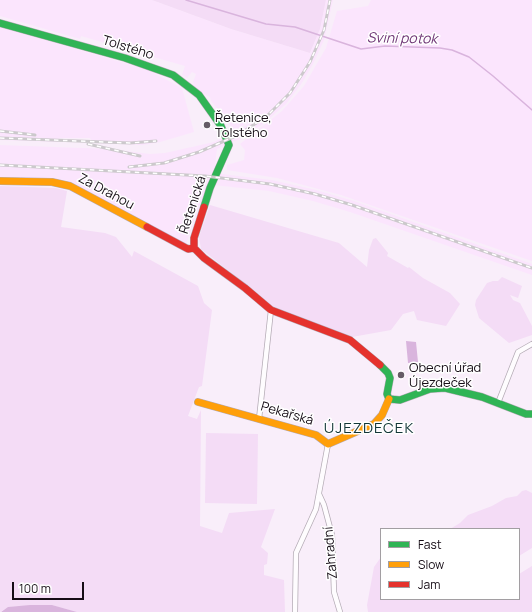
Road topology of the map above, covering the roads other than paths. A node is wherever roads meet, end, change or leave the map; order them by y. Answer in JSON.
{"nodes":[{"id":1,"x":0,"y":23,"type":"edge"},
{"id":2,"x":229,"y":145,"type":"joint"},
{"id":3,"x":0,"y":180,"type":"edge"},
{"id":4,"x":194,"y":248,"type":"junction"},
{"id":5,"x":271,"y":310,"type":"junction"},
{"id":6,"x":532,"y":344,"type":"edge"},
{"id":7,"x":390,"y":399,"type":"junction"},
{"id":8,"x":198,"y":402,"type":"dead end"},
{"id":9,"x":498,"y":403,"type":"junction"},
{"id":10,"x":532,"y":414,"type":"edge"},
{"id":11,"x":259,"y":419,"type":"junction"},
{"id":12,"x":328,"y":444,"type":"junction"},
{"id":13,"x":319,"y":494,"type":"junction"},
{"id":14,"x":295,"y":612,"type":"edge"},
{"id":15,"x":340,"y":612,"type":"edge"}],
"edges":[{"from":1,"to":2,"type":"street","name":"Tolstého"},
{"from":2,"to":4,"type":"street","name":"Řetenická"},
{"from":3,"to":4,"type":"street","name":"Za Drahou"},
{"from":4,"to":5,"type":"street","name":"Řetenická"},
{"from":5,"to":7,"type":"street","name":"Řetenická"},
{"from":5,"to":11,"type":"street"},
{"from":6,"to":9,"type":"street"},
{"from":7,"to":9,"type":"street"},
{"from":7,"to":12,"type":"street"},
{"from":8,"to":11,"type":"street","name":"Pekařská"},
{"from":9,"to":10,"type":"street"},
{"from":11,"to":12,"type":"street","name":"Pekařská"},
{"from":12,"to":13,"type":"street"},
{"from":13,"to":14,"type":"street"},
{"from":13,"to":15,"type":"street","name":"Zahradní"}]}
